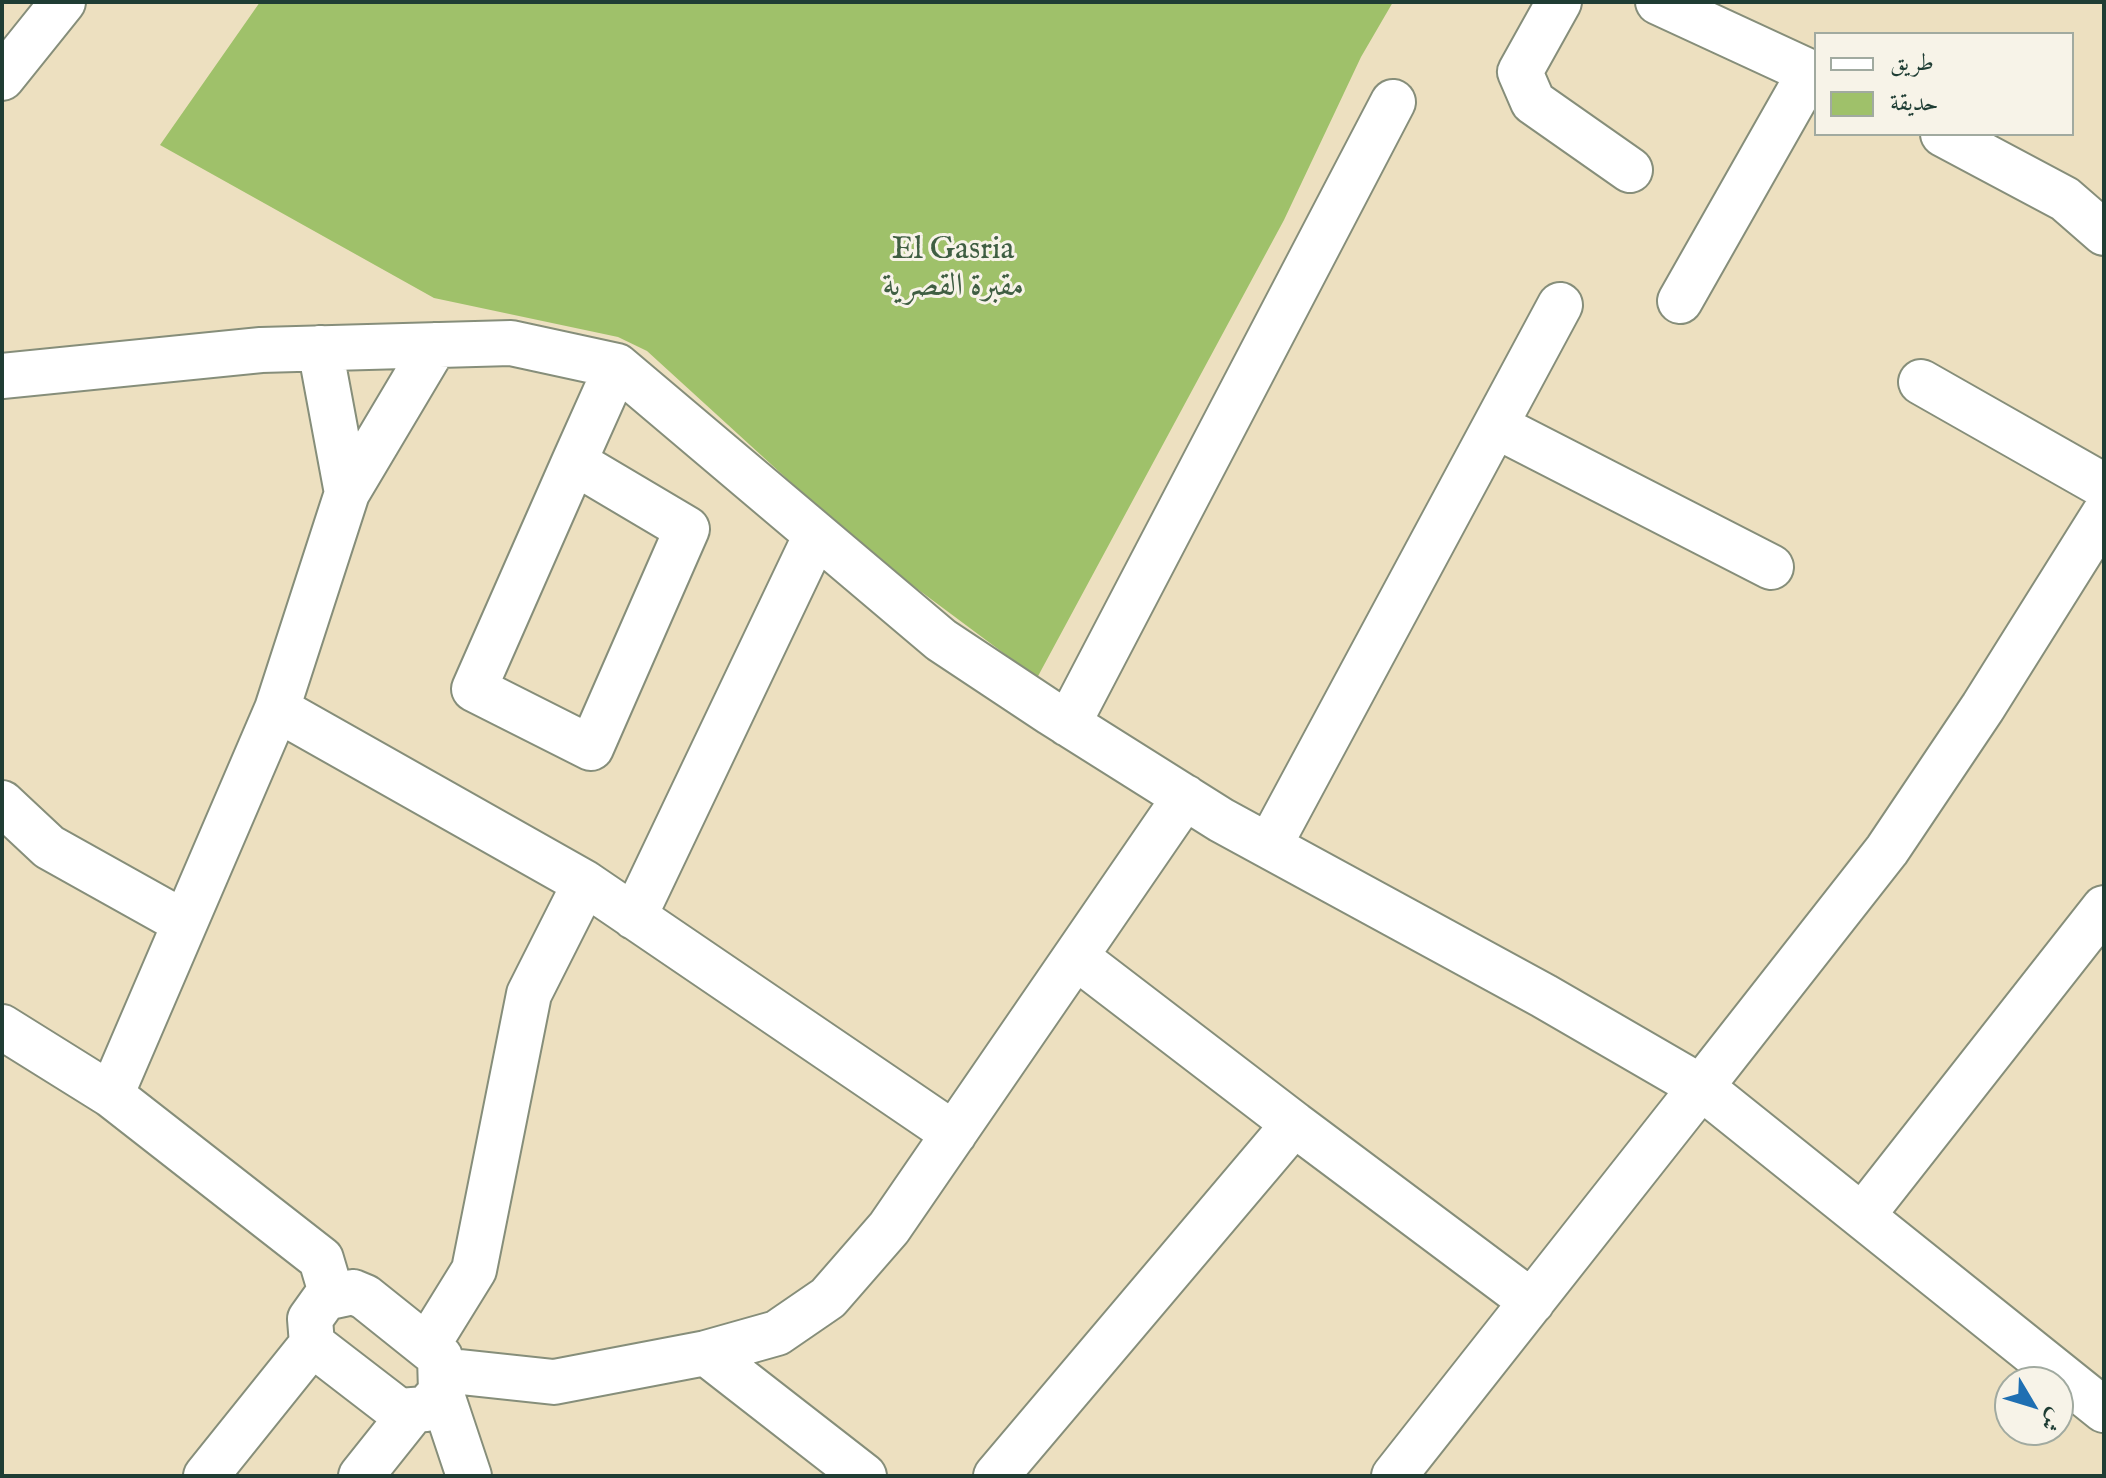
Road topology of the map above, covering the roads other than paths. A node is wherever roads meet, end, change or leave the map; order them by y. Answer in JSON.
{"nodes":[{"id":1,"x":63,"y":2,"type":"edge"},
{"id":2,"x":1559,"y":2,"type":"edge"},
{"id":3,"x":1658,"y":2,"type":"edge"},
{"id":4,"x":1813,"y":74,"type":"edge"},
{"id":5,"x":2,"y":78,"type":"edge"},
{"id":6,"x":1393,"y":102,"type":"dead end"},
{"id":7,"x":1947,"y":136,"type":"edge"},
{"id":8,"x":1630,"y":170,"type":"dead end"},
{"id":9,"x":2104,"y":233,"type":"edge"},
{"id":10,"x":1680,"y":301,"type":"dead end"},
{"id":11,"x":1560,"y":305,"type":"dead end"},
{"id":12,"x":435,"y":345,"type":"junction"},
{"id":13,"x":320,"y":348,"type":"junction"},
{"id":14,"x":617,"y":366,"type":"junction"},
{"id":15,"x":2,"y":376,"type":"edge"},
{"id":16,"x":1921,"y":382,"type":"dead end"},
{"id":17,"x":1496,"y":426,"type":"junction"},
{"id":18,"x":574,"y":462,"type":"junction"},
{"id":19,"x":2104,"y":486,"type":"edge"},
{"id":20,"x":347,"y":493,"type":"junction"},
{"id":21,"x":2104,"y":514,"type":"edge"},
{"id":22,"x":816,"y":535,"type":"junction"},
{"id":23,"x":1771,"y":567,"type":"dead end"},
{"id":24,"x":277,"y":709,"type":"junction"},
{"id":25,"x":1068,"y":724,"type":"junction"},
{"id":26,"x":1185,"y":797,"type":"junction"},
{"id":27,"x":2,"y":803,"type":"edge"},
{"id":28,"x":1269,"y":846,"type":"junction"},
{"id":29,"x":585,"y":883,"type":"junction"},
{"id":30,"x":2104,"y":908,"type":"edge"},
{"id":31,"x":634,"y":917,"type":"junction"},
{"id":32,"x":185,"y":923,"type":"junction"},
{"id":33,"x":1076,"y":957,"type":"junction"},
{"id":34,"x":2,"y":1027,"type":"edge"},
{"id":35,"x":1701,"y":1087,"type":"junction"},
{"id":36,"x":111,"y":1095,"type":"junction"},
{"id":37,"x":1294,"y":1124,"type":"junction"},
{"id":38,"x":954,"y":1134,"type":"junction"},
{"id":39,"x":1862,"y":1216,"type":"junction"},
{"id":40,"x":332,"y":1296,"type":"junction"},
{"id":41,"x":1532,"y":1302,"type":"junction"},
{"id":42,"x":312,"y":1344,"type":"junction"},
{"id":43,"x":706,"y":1353,"type":"junction"},
{"id":44,"x":430,"y":1380,"type":"junction"},
{"id":45,"x":2104,"y":1410,"type":"edge"},
{"id":46,"x":206,"y":1476,"type":"edge"},
{"id":47,"x":361,"y":1476,"type":"edge"},
{"id":48,"x":469,"y":1476,"type":"edge"},
{"id":49,"x":864,"y":1476,"type":"edge"},
{"id":50,"x":996,"y":1476,"type":"edge"},
{"id":51,"x":1394,"y":1476,"type":"edge"}],
"edges":[{"from":1,"to":5,"type":"street"},
{"from":2,"to":8,"type":"street"},
{"from":3,"to":4,"type":"street"},
{"from":4,"to":10,"type":"street"},
{"from":6,"to":25,"type":"street"},
{"from":7,"to":9,"type":"street"},
{"from":11,"to":17,"type":"street"},
{"from":12,"to":13,"type":"street"},
{"from":12,"to":14,"type":"street"},
{"from":12,"to":20,"type":"street"},
{"from":13,"to":15,"type":"street"},
{"from":13,"to":20,"type":"street"},
{"from":14,"to":18,"type":"street"},
{"from":14,"to":22,"type":"street"},
{"from":16,"to":19,"type":"street"},
{"from":17,"to":23,"type":"street"},
{"from":17,"to":28,"type":"street"},
{"from":18,"to":18,"type":"street"},
{"from":20,"to":24,"type":"street"},
{"from":21,"to":35,"type":"street"},
{"from":22,"to":25,"type":"street"},
{"from":22,"to":31,"type":"street"},
{"from":24,"to":29,"type":"street"},
{"from":24,"to":32,"type":"street"},
{"from":25,"to":26,"type":"street"},
{"from":26,"to":28,"type":"street"},
{"from":26,"to":33,"type":"street"},
{"from":27,"to":32,"type":"street"},
{"from":28,"to":35,"type":"street"},
{"from":29,"to":31,"type":"street"},
{"from":29,"to":44,"type":"street"},
{"from":30,"to":39,"type":"street"},
{"from":31,"to":38,"type":"street"},
{"from":32,"to":36,"type":"street"},
{"from":33,"to":37,"type":"street"},
{"from":33,"to":38,"type":"street"},
{"from":34,"to":36,"type":"street"},
{"from":35,"to":39,"type":"street"},
{"from":35,"to":41,"type":"street"},
{"from":36,"to":40,"type":"street"},
{"from":37,"to":41,"type":"street"},
{"from":37,"to":50,"type":"street"},
{"from":38,"to":43,"type":"street"},
{"from":39,"to":45,"type":"street"},
{"from":40,"to":42,"type":"street"},
{"from":40,"to":44,"type":"street"},
{"from":41,"to":51,"type":"street"},
{"from":42,"to":44,"type":"street"},
{"from":42,"to":46,"type":"street"},
{"from":43,"to":44,"type":"street"},
{"from":43,"to":49,"type":"street"},
{"from":44,"to":47,"type":"street"},
{"from":44,"to":48,"type":"street"}]}
